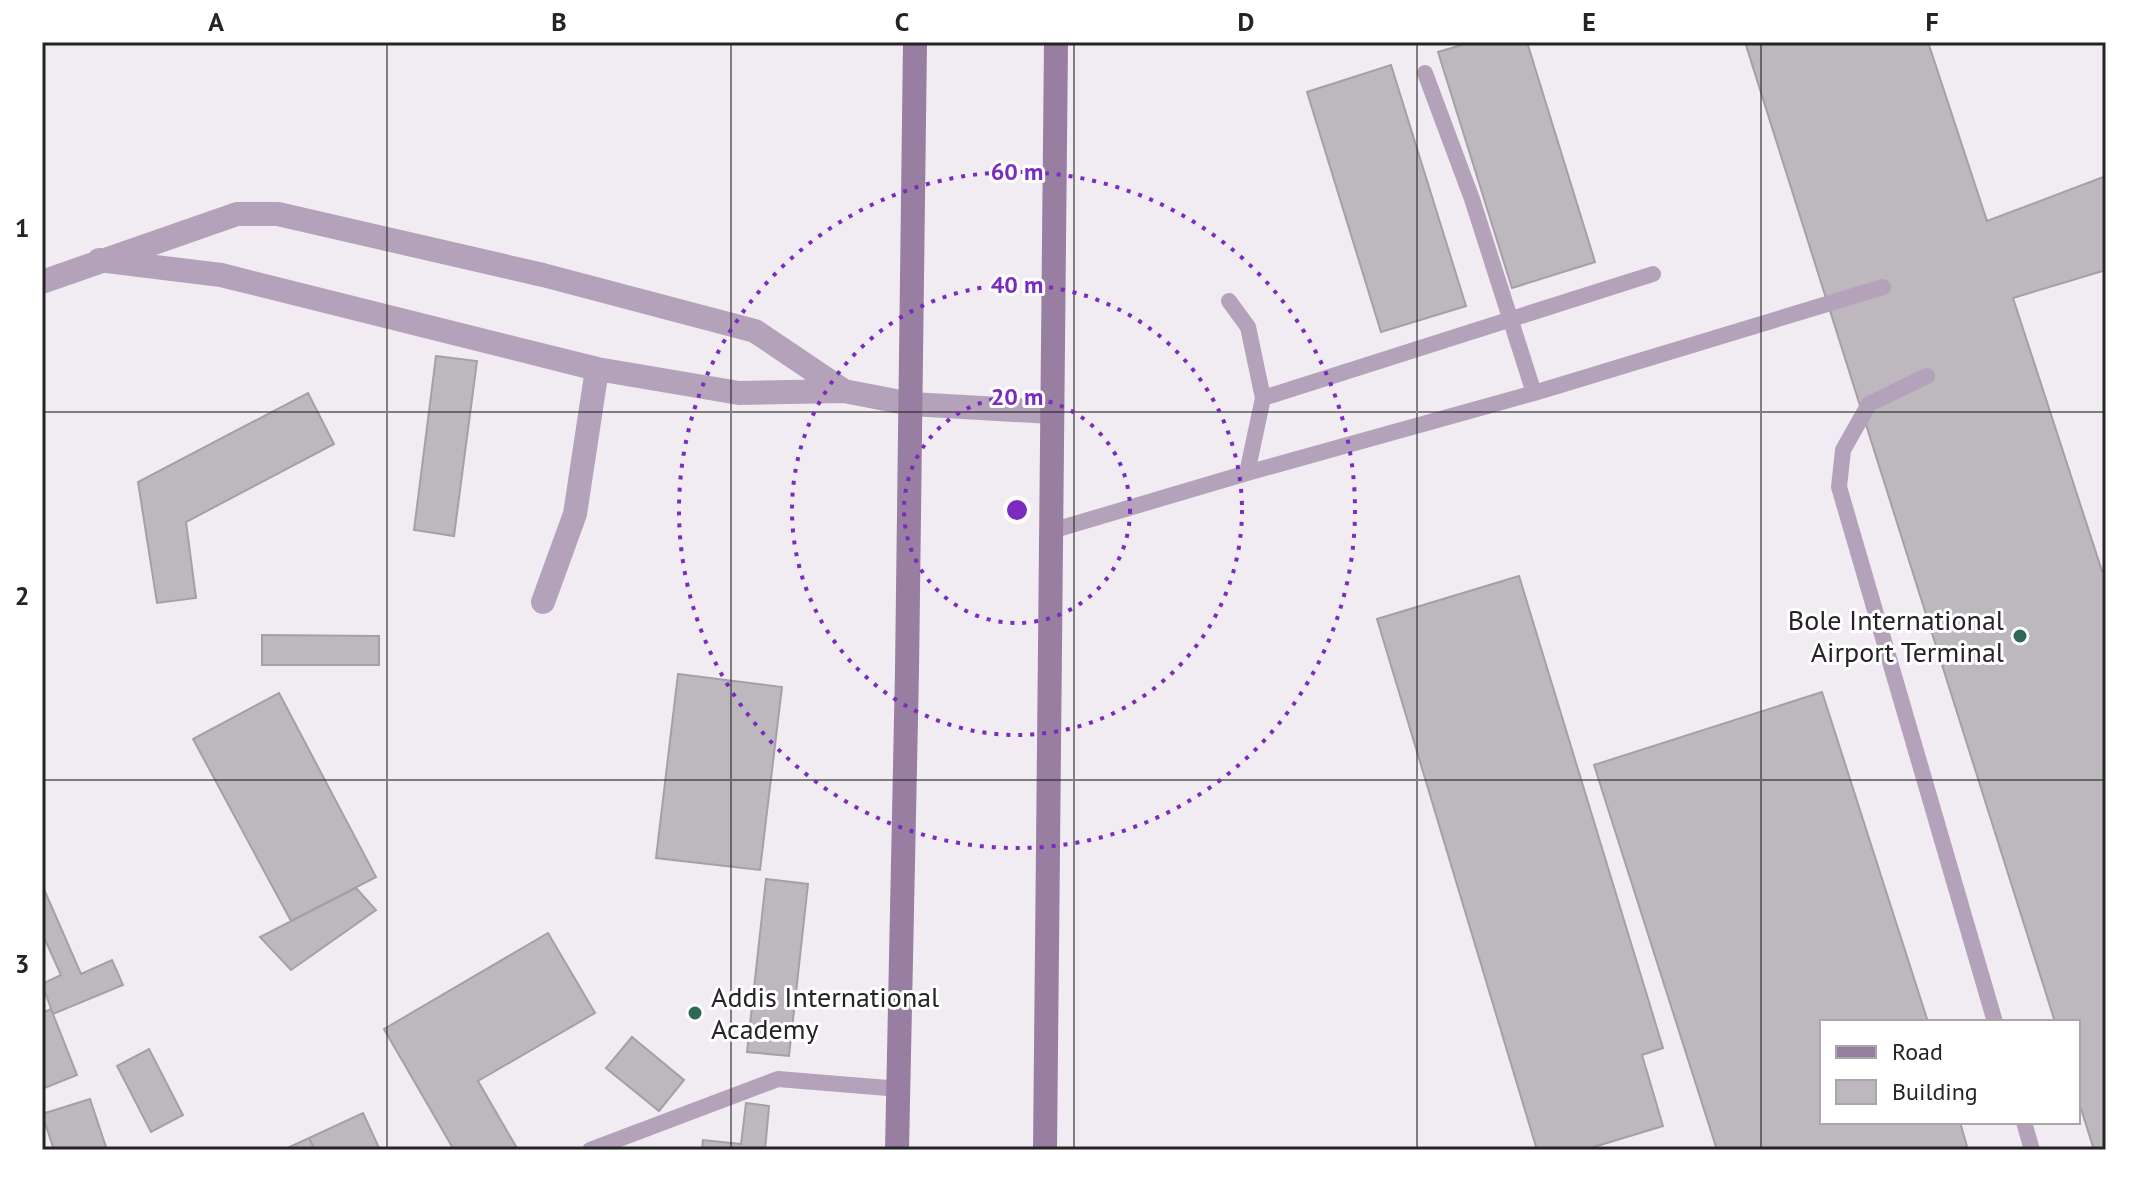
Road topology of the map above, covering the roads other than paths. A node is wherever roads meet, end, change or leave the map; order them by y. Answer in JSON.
{"nodes":[{"id":1,"x":915,"y":42,"type":"edge"},
{"id":2,"x":1056,"y":42,"type":"edge"},
{"id":3,"x":1425,"y":73,"type":"dead end"},
{"id":4,"x":99,"y":260,"type":"junction"},
{"id":5,"x":1653,"y":274,"type":"dead end"},
{"id":6,"x":42,"y":282,"type":"edge"},
{"id":7,"x":1883,"y":287,"type":"dead end"},
{"id":8,"x":1229,"y":301,"type":"dead end"},
{"id":9,"x":1511,"y":320,"type":"junction"},
{"id":10,"x":597,"y":369,"type":"junction"},
{"id":11,"x":1927,"y":376,"type":"dead end"},
{"id":12,"x":844,"y":391,"type":"junction"},
{"id":13,"x":1534,"y":393,"type":"junction"},
{"id":14,"x":1263,"y":398,"type":"junction"},
{"id":15,"x":911,"y":404,"type":"junction"},
{"id":16,"x":1051,"y":412,"type":"junction"},
{"id":17,"x":1247,"y":473,"type":"junction"},
{"id":18,"x":1051,"y":531,"type":"junction"},
{"id":19,"x":543,"y":602,"type":"dead end"},
{"id":20,"x":1994,"y":1020,"type":"edge"},
{"id":21,"x":900,"y":1089,"type":"junction"},
{"id":22,"x":2025,"y":1124,"type":"edge"},
{"id":23,"x":590,"y":1150,"type":"edge"},
{"id":24,"x":897,"y":1150,"type":"edge"},
{"id":25,"x":1045,"y":1150,"type":"edge"},
{"id":26,"x":2032,"y":1150,"type":"edge"}],
"edges":[{"from":1,"to":15,"type":"main road"},
{"from":2,"to":16,"type":"main road"},
{"from":3,"to":9,"type":"lane"},
{"from":4,"to":6,"type":"street"},
{"from":4,"to":10,"type":"street"},
{"from":4,"to":12,"type":"street"},
{"from":5,"to":9,"type":"lane"},
{"from":7,"to":13,"type":"lane"},
{"from":8,"to":14,"type":"lane"},
{"from":9,"to":13,"type":"lane"},
{"from":9,"to":14,"type":"lane"},
{"from":10,"to":12,"type":"street"},
{"from":10,"to":19,"type":"street"},
{"from":11,"to":20,"type":"lane"},
{"from":12,"to":15,"type":"street"},
{"from":13,"to":17,"type":"lane"},
{"from":14,"to":17,"type":"lane"},
{"from":15,"to":16,"type":"street"},
{"from":15,"to":21,"type":"main road"},
{"from":16,"to":18,"type":"main road"},
{"from":17,"to":18,"type":"lane"},
{"from":18,"to":25,"type":"main road"},
{"from":21,"to":23,"type":"lane"},
{"from":21,"to":24,"type":"main road"},
{"from":22,"to":26,"type":"lane"}]}
